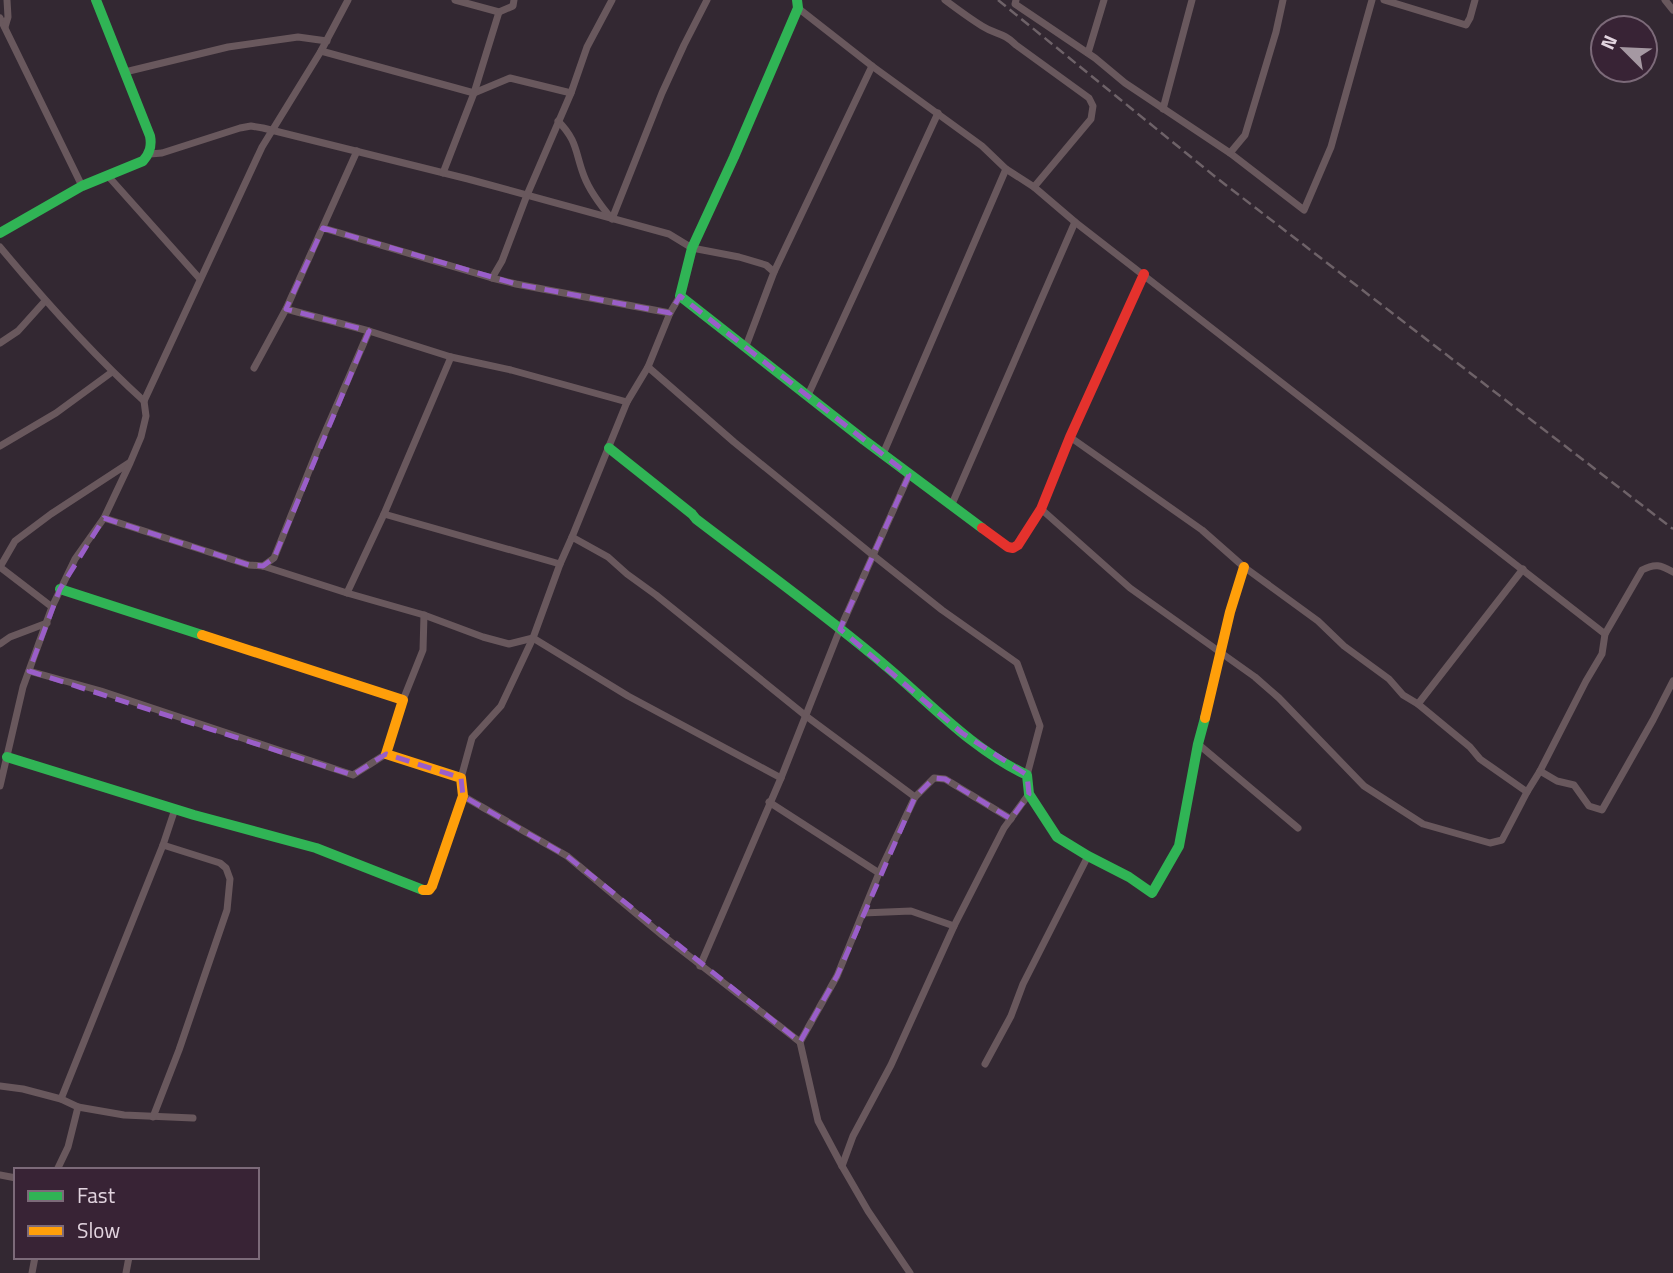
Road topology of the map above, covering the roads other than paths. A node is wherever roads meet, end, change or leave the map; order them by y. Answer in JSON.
{"nodes":[{"id":1,"x":7,"y":0,"type":"edge"},
{"id":2,"x":96,"y":0,"type":"edge"},
{"id":3,"x":348,"y":0,"type":"edge"},
{"id":4,"x":456,"y":0,"type":"edge"},
{"id":5,"x":514,"y":0,"type":"edge"},
{"id":6,"x":612,"y":0,"type":"edge"},
{"id":7,"x":707,"y":0,"type":"edge"},
{"id":8,"x":944,"y":0,"type":"edge"},
{"id":9,"x":1016,"y":0,"type":"edge"},
{"id":10,"x":1104,"y":0,"type":"edge"},
{"id":11,"x":1192,"y":0,"type":"edge"},
{"id":12,"x":1283,"y":0,"type":"edge"},
{"id":13,"x":1372,"y":0,"type":"edge"},
{"id":14,"x":1384,"y":0,"type":"edge"},
{"id":15,"x":1475,"y":0,"type":"edge"},
{"id":16,"x":1665,"y":0,"type":"edge"},
{"id":17,"x":798,"y":4,"type":"edge"},
{"id":18,"x":1673,"y":10,"type":"edge"},
{"id":19,"x":499,"y":12,"type":"junction"},
{"id":20,"x":0,"y":18,"type":"edge"},
{"id":21,"x":5,"y":27,"type":"junction"},
{"id":22,"x":327,"y":41,"type":"junction"},
{"id":23,"x":321,"y":51,"type":"junction"},
{"id":24,"x":1088,"y":53,"type":"junction"},
{"id":25,"x":872,"y":66,"type":"junction"},
{"id":26,"x":125,"y":72,"type":"junction"},
{"id":27,"x":474,"y":93,"type":"junction"},
{"id":28,"x":571,"y":93,"type":"junction"},
{"id":29,"x":1163,"y":109,"type":"junction"},
{"id":30,"x":938,"y":113,"type":"junction"},
{"id":31,"x":558,"y":121,"type":"junction"},
{"id":32,"x":273,"y":130,"type":"junction"},
{"id":33,"x":357,"y":151,"type":"junction"},
{"id":34,"x":1230,"y":153,"type":"junction"},
{"id":35,"x":150,"y":154,"type":"junction"},
{"id":36,"x":1006,"y":169,"type":"junction"},
{"id":37,"x":443,"y":173,"type":"junction"},
{"id":38,"x":108,"y":176,"type":"junction"},
{"id":39,"x":82,"y":186,"type":"junction"},
{"id":40,"x":1034,"y":187,"type":"junction"},
{"id":41,"x":527,"y":195,"type":"junction"},
{"id":42,"x":612,"y":219,"type":"junction"},
{"id":43,"x":1075,"y":222,"type":"junction"},
{"id":44,"x":323,"y":228,"type":"junction"},
{"id":45,"x":0,"y":233,"type":"edge"},
{"id":46,"x":0,"y":247,"type":"edge"},
{"id":47,"x":692,"y":248,"type":"junction"},
{"id":48,"x":774,"y":272,"type":"junction"},
{"id":49,"x":1144,"y":274,"type":"junction"},
{"id":50,"x":492,"y":278,"type":"junction"},
{"id":51,"x":200,"y":279,"type":"junction"},
{"id":52,"x":680,"y":296,"type":"junction"},
{"id":53,"x":45,"y":301,"type":"junction"},
{"id":54,"x":286,"y":309,"type":"junction"},
{"id":55,"x":670,"y":313,"type":"junction"},
{"id":56,"x":369,"y":331,"type":"junction"},
{"id":57,"x":0,"y":343,"type":"edge"},
{"id":58,"x":746,"y":346,"type":"junction"},
{"id":59,"x":451,"y":357,"type":"junction"},
{"id":60,"x":648,"y":367,"type":"junction"},
{"id":61,"x":254,"y":369,"type":"dead end"},
{"id":62,"x":112,"y":372,"type":"junction"},
{"id":63,"x":808,"y":395,"type":"junction"},
{"id":64,"x":144,"y":401,"type":"junction"},
{"id":65,"x":627,"y":402,"type":"junction"},
{"id":66,"x":1070,"y":437,"type":"junction"},
{"id":67,"x":0,"y":446,"type":"edge"},
{"id":68,"x":609,"y":448,"type":"junction"},
{"id":69,"x":883,"y":454,"type":"junction"},
{"id":70,"x":130,"y":463,"type":"junction"},
{"id":71,"x":909,"y":475,"type":"junction"},
{"id":72,"x":951,"y":504,"type":"junction"},
{"id":73,"x":1041,"y":509,"type":"junction"},
{"id":74,"x":384,"y":514,"type":"junction"},
{"id":75,"x":104,"y":518,"type":"junction"},
{"id":76,"x":572,"y":537,"type":"junction"},
{"id":77,"x":874,"y":556,"type":"junction"},
{"id":78,"x":560,"y":564,"type":"junction"},
{"id":79,"x":263,"y":566,"type":"junction"},
{"id":80,"x":1244,"y":567,"type":"junction"},
{"id":81,"x":1523,"y":569,"type":"junction"},
{"id":82,"x":1673,"y":572,"type":"edge"},
{"id":83,"x":60,"y":589,"type":"junction"},
{"id":84,"x":347,"y":593,"type":"junction"},
{"id":85,"x":51,"y":607,"type":"junction"},
{"id":86,"x":424,"y":615,"type":"junction"},
{"id":87,"x":47,"y":623,"type":"junction"},
{"id":88,"x":840,"y":629,"type":"junction"},
{"id":89,"x":1605,"y":634,"type":"junction"},
{"id":90,"x":533,"y":638,"type":"junction"},
{"id":91,"x":0,"y":644,"type":"edge"},
{"id":92,"x":1221,"y":654,"type":"junction"},
{"id":93,"x":29,"y":671,"type":"junction"},
{"id":94,"x":1673,"y":681,"type":"edge"},
{"id":95,"x":403,"y":700,"type":"junction"},
{"id":96,"x":1418,"y":704,"type":"junction"},
{"id":97,"x":806,"y":716,"type":"junction"},
{"id":98,"x":1198,"y":744,"type":"junction"},
{"id":99,"x":386,"y":754,"type":"junction"},
{"id":100,"x":7,"y":757,"type":"junction"},
{"id":101,"x":1540,"y":771,"type":"junction"},
{"id":102,"x":1027,"y":775,"type":"junction"},
{"id":103,"x":461,"y":778,"type":"junction"},
{"id":104,"x":781,"y":778,"type":"junction"},
{"id":105,"x":0,"y":786,"type":"edge"},
{"id":106,"x":1527,"y":792,"type":"junction"},
{"id":107,"x":1029,"y":793,"type":"junction"},
{"id":108,"x":463,"y":796,"type":"junction"},
{"id":109,"x":915,"y":797,"type":"junction"},
{"id":110,"x":769,"y":802,"type":"junction"},
{"id":111,"x":175,"y":809,"type":"junction"},
{"id":112,"x":1011,"y":819,"type":"junction"},
{"id":113,"x":1298,"y":828,"type":"dead end"},
{"id":114,"x":163,"y":845,"type":"junction"},
{"id":115,"x":1088,"y":856,"type":"junction"},
{"id":116,"x":879,"y":873,"type":"junction"},
{"id":117,"x":863,"y":913,"type":"junction"},
{"id":118,"x":954,"y":926,"type":"junction"},
{"id":119,"x":700,"y":966,"type":"junction"},
{"id":120,"x":800,"y":1042,"type":"junction"},
{"id":121,"x":985,"y":1064,"type":"dead end"},
{"id":122,"x":0,"y":1086,"type":"edge"},
{"id":123,"x":61,"y":1099,"type":"junction"},
{"id":124,"x":78,"y":1107,"type":"junction"},
{"id":125,"x":153,"y":1117,"type":"junction"},
{"id":126,"x":193,"y":1118,"type":"dead end"},
{"id":127,"x":842,"y":1166,"type":"junction"},
{"id":128,"x":58,"y":1168,"type":"edge"},
{"id":129,"x":910,"y":1273,"type":"edge"}],
"edges":[{"from":1,"to":21,"type":"street"},
{"from":2,"to":26,"type":"street"},
{"from":3,"to":22,"type":"street"},
{"from":4,"to":19,"type":"street"},
{"from":5,"to":19,"type":"street"},
{"from":6,"to":28,"type":"street"},
{"from":7,"to":42,"type":"street"},
{"from":8,"to":40,"type":"street"},
{"from":9,"to":24,"type":"street"},
{"from":10,"to":24,"type":"street"},
{"from":11,"to":29,"type":"street"},
{"from":12,"to":34,"type":"street"},
{"from":13,"to":34,"type":"street"},
{"from":14,"to":15,"type":"street"},
{"from":16,"to":18,"type":"street"},
{"from":17,"to":25,"type":"street"},
{"from":17,"to":47,"type":"street"},
{"from":19,"to":27,"type":"street"},
{"from":20,"to":21,"type":"street"},
{"from":21,"to":39,"type":"street"},
{"from":22,"to":23,"type":"street"},
{"from":22,"to":26,"type":"street"},
{"from":23,"to":27,"type":"street"},
{"from":23,"to":32,"type":"street"},
{"from":24,"to":29,"type":"street"},
{"from":25,"to":30,"type":"street"},
{"from":25,"to":48,"type":"street"},
{"from":26,"to":35,"type":"street"},
{"from":27,"to":28,"type":"street"},
{"from":27,"to":37,"type":"street"},
{"from":28,"to":31,"type":"street"},
{"from":29,"to":34,"type":"street"},
{"from":30,"to":36,"type":"street"},
{"from":30,"to":63,"type":"street"},
{"from":31,"to":41,"type":"street"},
{"from":31,"to":42,"type":"street"},
{"from":32,"to":33,"type":"street"},
{"from":32,"to":35,"type":"street"},
{"from":32,"to":51,"type":"street"},
{"from":33,"to":37,"type":"street"},
{"from":33,"to":44,"type":"street"},
{"from":35,"to":38,"type":"street"},
{"from":36,"to":40,"type":"street"},
{"from":36,"to":69,"type":"street"},
{"from":37,"to":41,"type":"street"},
{"from":38,"to":39,"type":"street"},
{"from":38,"to":51,"type":"street"},
{"from":39,"to":45,"type":"street"},
{"from":40,"to":43,"type":"street"},
{"from":41,"to":42,"type":"street"},
{"from":41,"to":50,"type":"street"},
{"from":42,"to":47,"type":"street"},
{"from":43,"to":49,"type":"street"},
{"from":43,"to":72,"type":"street"},
{"from":44,"to":50,"type":"street"},
{"from":44,"to":54,"type":"street"},
{"from":46,"to":53,"type":"street"},
{"from":47,"to":48,"type":"street"},
{"from":47,"to":52,"type":"street"},
{"from":48,"to":58,"type":"street"},
{"from":49,"to":66,"type":"street"},
{"from":49,"to":81,"type":"street"},
{"from":50,"to":55,"type":"street"},
{"from":51,"to":64,"type":"street"},
{"from":52,"to":55,"type":"street"},
{"from":52,"to":58,"type":"street"},
{"from":53,"to":57,"type":"street"},
{"from":53,"to":62,"type":"street"},
{"from":54,"to":56,"type":"street"},
{"from":54,"to":61,"type":"street"},
{"from":55,"to":60,"type":"street"},
{"from":56,"to":59,"type":"street"},
{"from":56,"to":79,"type":"street"},
{"from":58,"to":63,"type":"street"},
{"from":59,"to":65,"type":"street"},
{"from":59,"to":74,"type":"street"},
{"from":60,"to":65,"type":"street"},
{"from":60,"to":77,"type":"street"},
{"from":62,"to":64,"type":"street"},
{"from":62,"to":67,"type":"street"},
{"from":63,"to":69,"type":"street"},
{"from":64,"to":70,"type":"street"},
{"from":65,"to":68,"type":"street"},
{"from":66,"to":73,"type":"street"},
{"from":66,"to":80,"type":"street"},
{"from":68,"to":76,"type":"street"},
{"from":68,"to":88,"type":"street"},
{"from":69,"to":71,"type":"street"},
{"from":70,"to":75,"type":"street"},
{"from":70,"to":85,"type":"street"},
{"from":71,"to":72,"type":"street"},
{"from":71,"to":77,"type":"street"},
{"from":72,"to":73,"type":"street"},
{"from":73,"to":92,"type":"street"},
{"from":74,"to":78,"type":"street"},
{"from":74,"to":84,"type":"street"},
{"from":75,"to":79,"type":"street"},
{"from":75,"to":83,"type":"street"},
{"from":76,"to":78,"type":"street"},
{"from":76,"to":97,"type":"street"},
{"from":77,"to":88,"type":"street"},
{"from":77,"to":102,"type":"street"},
{"from":78,"to":90,"type":"street"},
{"from":79,"to":84,"type":"street"},
{"from":80,"to":92,"type":"street"},
{"from":80,"to":96,"type":"street"},
{"from":81,"to":89,"type":"street"},
{"from":81,"to":96,"type":"street"},
{"from":82,"to":89,"type":"street"},
{"from":83,"to":85,"type":"street"},
{"from":83,"to":95,"type":"street"},
{"from":84,"to":86,"type":"street"},
{"from":85,"to":87,"type":"street"},
{"from":86,"to":90,"type":"street"},
{"from":86,"to":95,"type":"street"},
{"from":87,"to":91,"type":"street"},
{"from":87,"to":93,"type":"street"},
{"from":88,"to":97,"type":"street"},
{"from":88,"to":102,"type":"street"},
{"from":89,"to":101,"type":"street"},
{"from":90,"to":103,"type":"street"},
{"from":90,"to":104,"type":"street"},
{"from":92,"to":98,"type":"street"},
{"from":92,"to":106,"type":"street"},
{"from":93,"to":99,"type":"street"},
{"from":93,"to":100,"type":"street"},
{"from":94,"to":101,"type":"street"},
{"from":95,"to":99,"type":"street"},
{"from":96,"to":106,"type":"street"},
{"from":97,"to":104,"type":"street"},
{"from":97,"to":109,"type":"street"},
{"from":98,"to":113,"type":"street"},
{"from":98,"to":115,"type":"street"},
{"from":99,"to":103,"type":"street"},
{"from":100,"to":105,"type":"street"},
{"from":100,"to":111,"type":"street"},
{"from":101,"to":106,"type":"street"},
{"from":102,"to":107,"type":"street"},
{"from":103,"to":108,"type":"street"},
{"from":104,"to":110,"type":"street"},
{"from":107,"to":112,"type":"street"},
{"from":107,"to":115,"type":"street"},
{"from":108,"to":111,"type":"street"},
{"from":108,"to":119,"type":"street"},
{"from":109,"to":112,"type":"street"},
{"from":109,"to":116,"type":"street"},
{"from":110,"to":116,"type":"street"},
{"from":110,"to":119,"type":"street"},
{"from":111,"to":114,"type":"street"},
{"from":112,"to":118,"type":"street"},
{"from":114,"to":123,"type":"street"},
{"from":114,"to":125,"type":"street"},
{"from":115,"to":121,"type":"street"},
{"from":116,"to":117,"type":"street"},
{"from":117,"to":118,"type":"street"},
{"from":117,"to":120,"type":"street"},
{"from":118,"to":127,"type":"street"},
{"from":119,"to":120,"type":"street"},
{"from":120,"to":127,"type":"street"},
{"from":122,"to":123,"type":"street"},
{"from":123,"to":124,"type":"street"},
{"from":124,"to":125,"type":"street"},
{"from":124,"to":128,"type":"street"},
{"from":125,"to":126,"type":"street"},
{"from":127,"to":129,"type":"street"}]}
